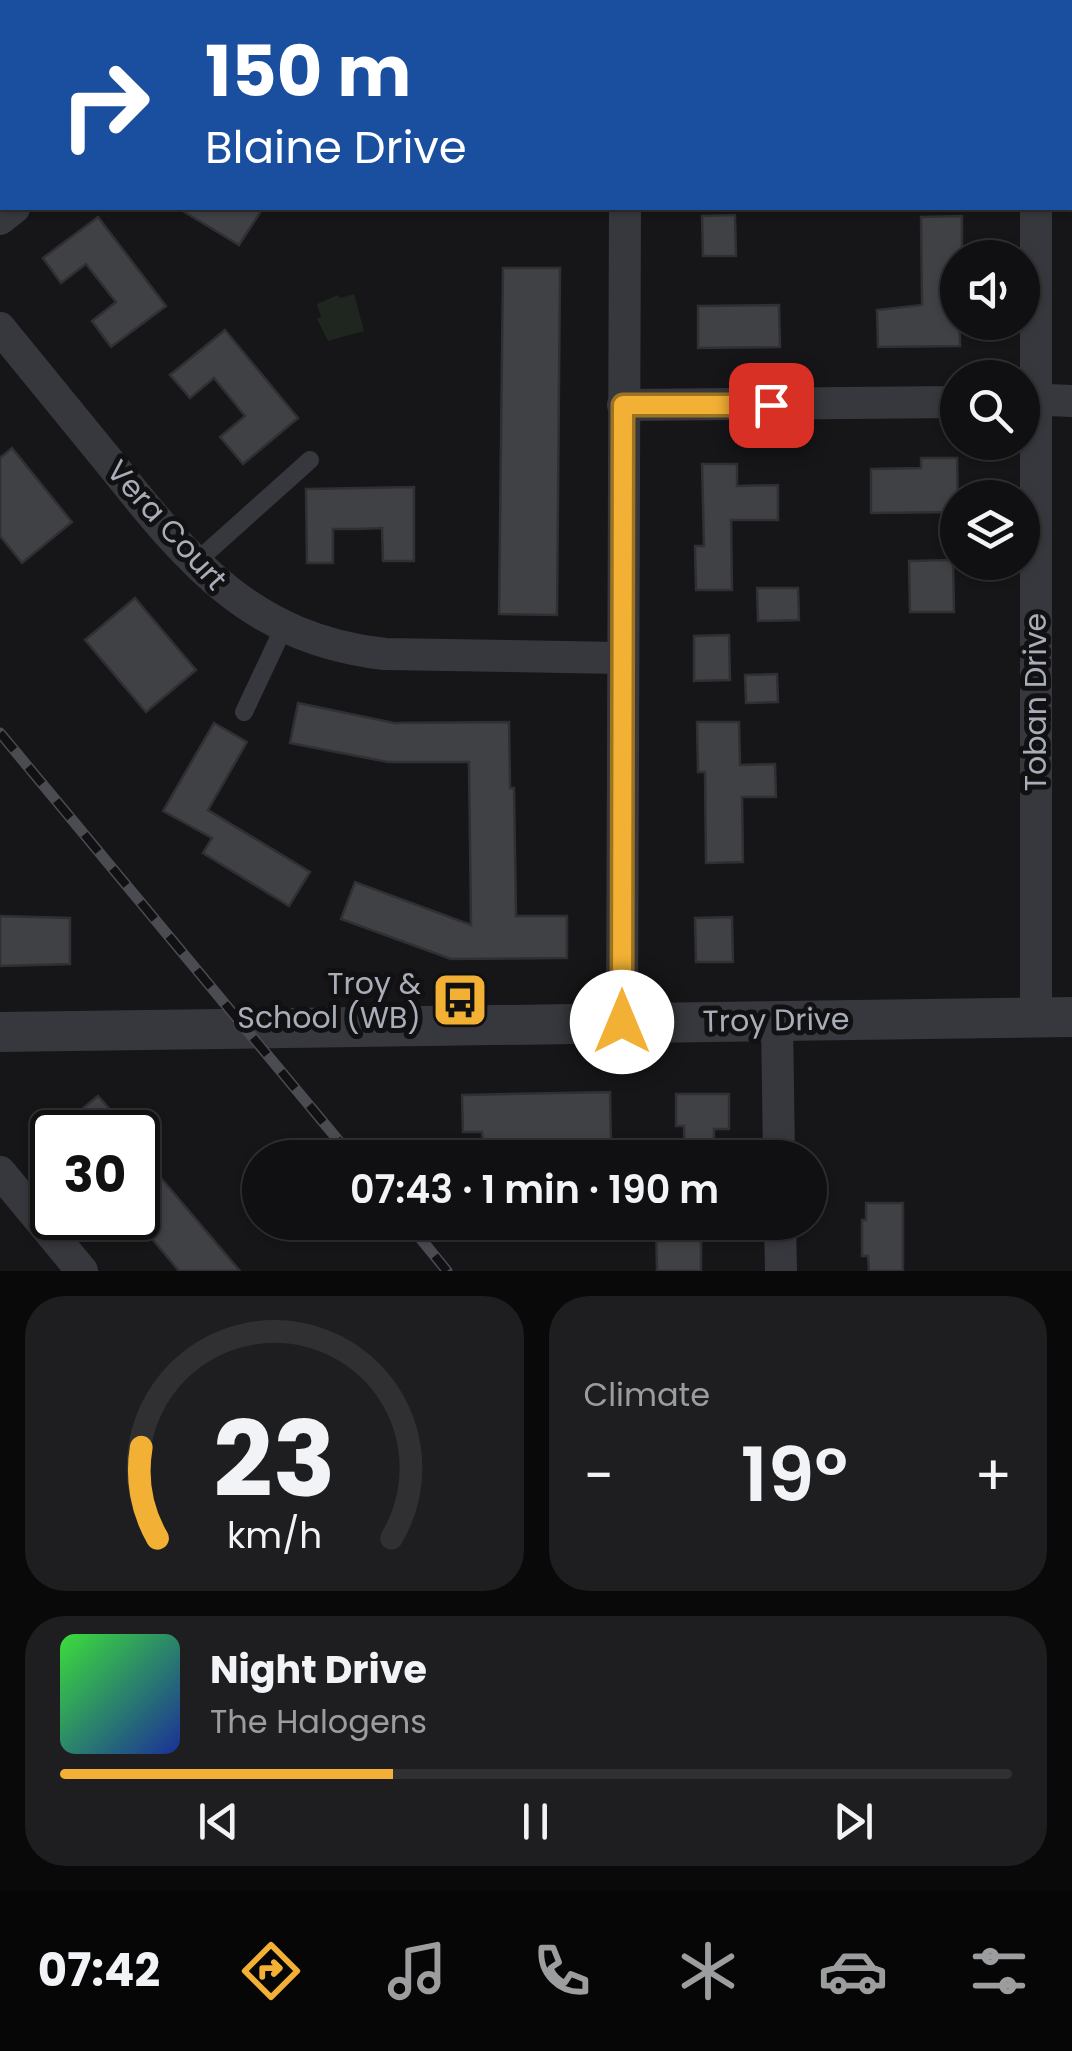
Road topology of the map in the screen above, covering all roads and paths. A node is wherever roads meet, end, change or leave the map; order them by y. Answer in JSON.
{"nodes":[{"id":1,"x":625,"y":210,"type":"edge"},
{"id":2,"x":1036,"y":210,"type":"edge"},
{"id":3,"x":0,"y":328,"type":"edge"},
{"id":4,"x":1030,"y":360,"type":"edge"},
{"id":5,"x":1040,"y":399,"type":"edge"},
{"id":6,"x":940,"y":402,"type":"edge"},
{"id":7,"x":1072,"y":402,"type":"edge"},
{"id":8,"x":623,"y":405,"type":"junction"},
{"id":9,"x":310,"y":460,"type":"dead end"},
{"id":10,"x":1031,"y":460,"type":"edge"},
{"id":11,"x":195,"y":563,"type":"junction"},
{"id":12,"x":284,"y":626,"type":"junction"},
{"id":13,"x":622,"y":658,"type":"junction"},
{"id":14,"x":244,"y":712,"type":"dead end"},
{"id":15,"x":1054,"y":1017,"type":"edge"},
{"id":16,"x":777,"y":1020,"type":"junction"},
{"id":17,"x":622,"y":1022,"type":"junction"},
{"id":18,"x":0,"y":1032,"type":"edge"},
{"id":19,"x":779,"y":1140,"type":"edge"},
{"id":20,"x":0,"y":1172,"type":"edge"},
{"id":21,"x":780,"y":1240,"type":"edge"},
{"id":22,"x":82,"y":1271,"type":"edge"},
{"id":23,"x":781,"y":1271,"type":"edge"}],
"edges":[{"from":1,"to":8,"type":"street"},
{"from":2,"to":4,"type":"street","name":"Toban Drive"},
{"from":3,"to":11,"type":"street","name":"Vera Court"},
{"from":5,"to":7,"type":"street"},
{"from":6,"to":8,"type":"street"},
{"from":8,"to":13,"type":"street"},
{"from":9,"to":11,"type":"lane"},
{"from":10,"to":15,"type":"street","name":"Toban Drive"},
{"from":11,"to":12,"type":"street","name":"Vera Court"},
{"from":12,"to":13,"type":"street","name":"Vera Court"},
{"from":12,"to":14,"type":"lane"},
{"from":13,"to":17,"type":"street"},
{"from":15,"to":16,"type":"street","name":"Troy Drive"},
{"from":16,"to":17,"type":"street","name":"Troy Drive"},
{"from":16,"to":19,"type":"street"},
{"from":17,"to":18,"type":"street","name":"Troy Drive"},
{"from":20,"to":22,"type":"street"},
{"from":21,"to":23,"type":"street"}]}
